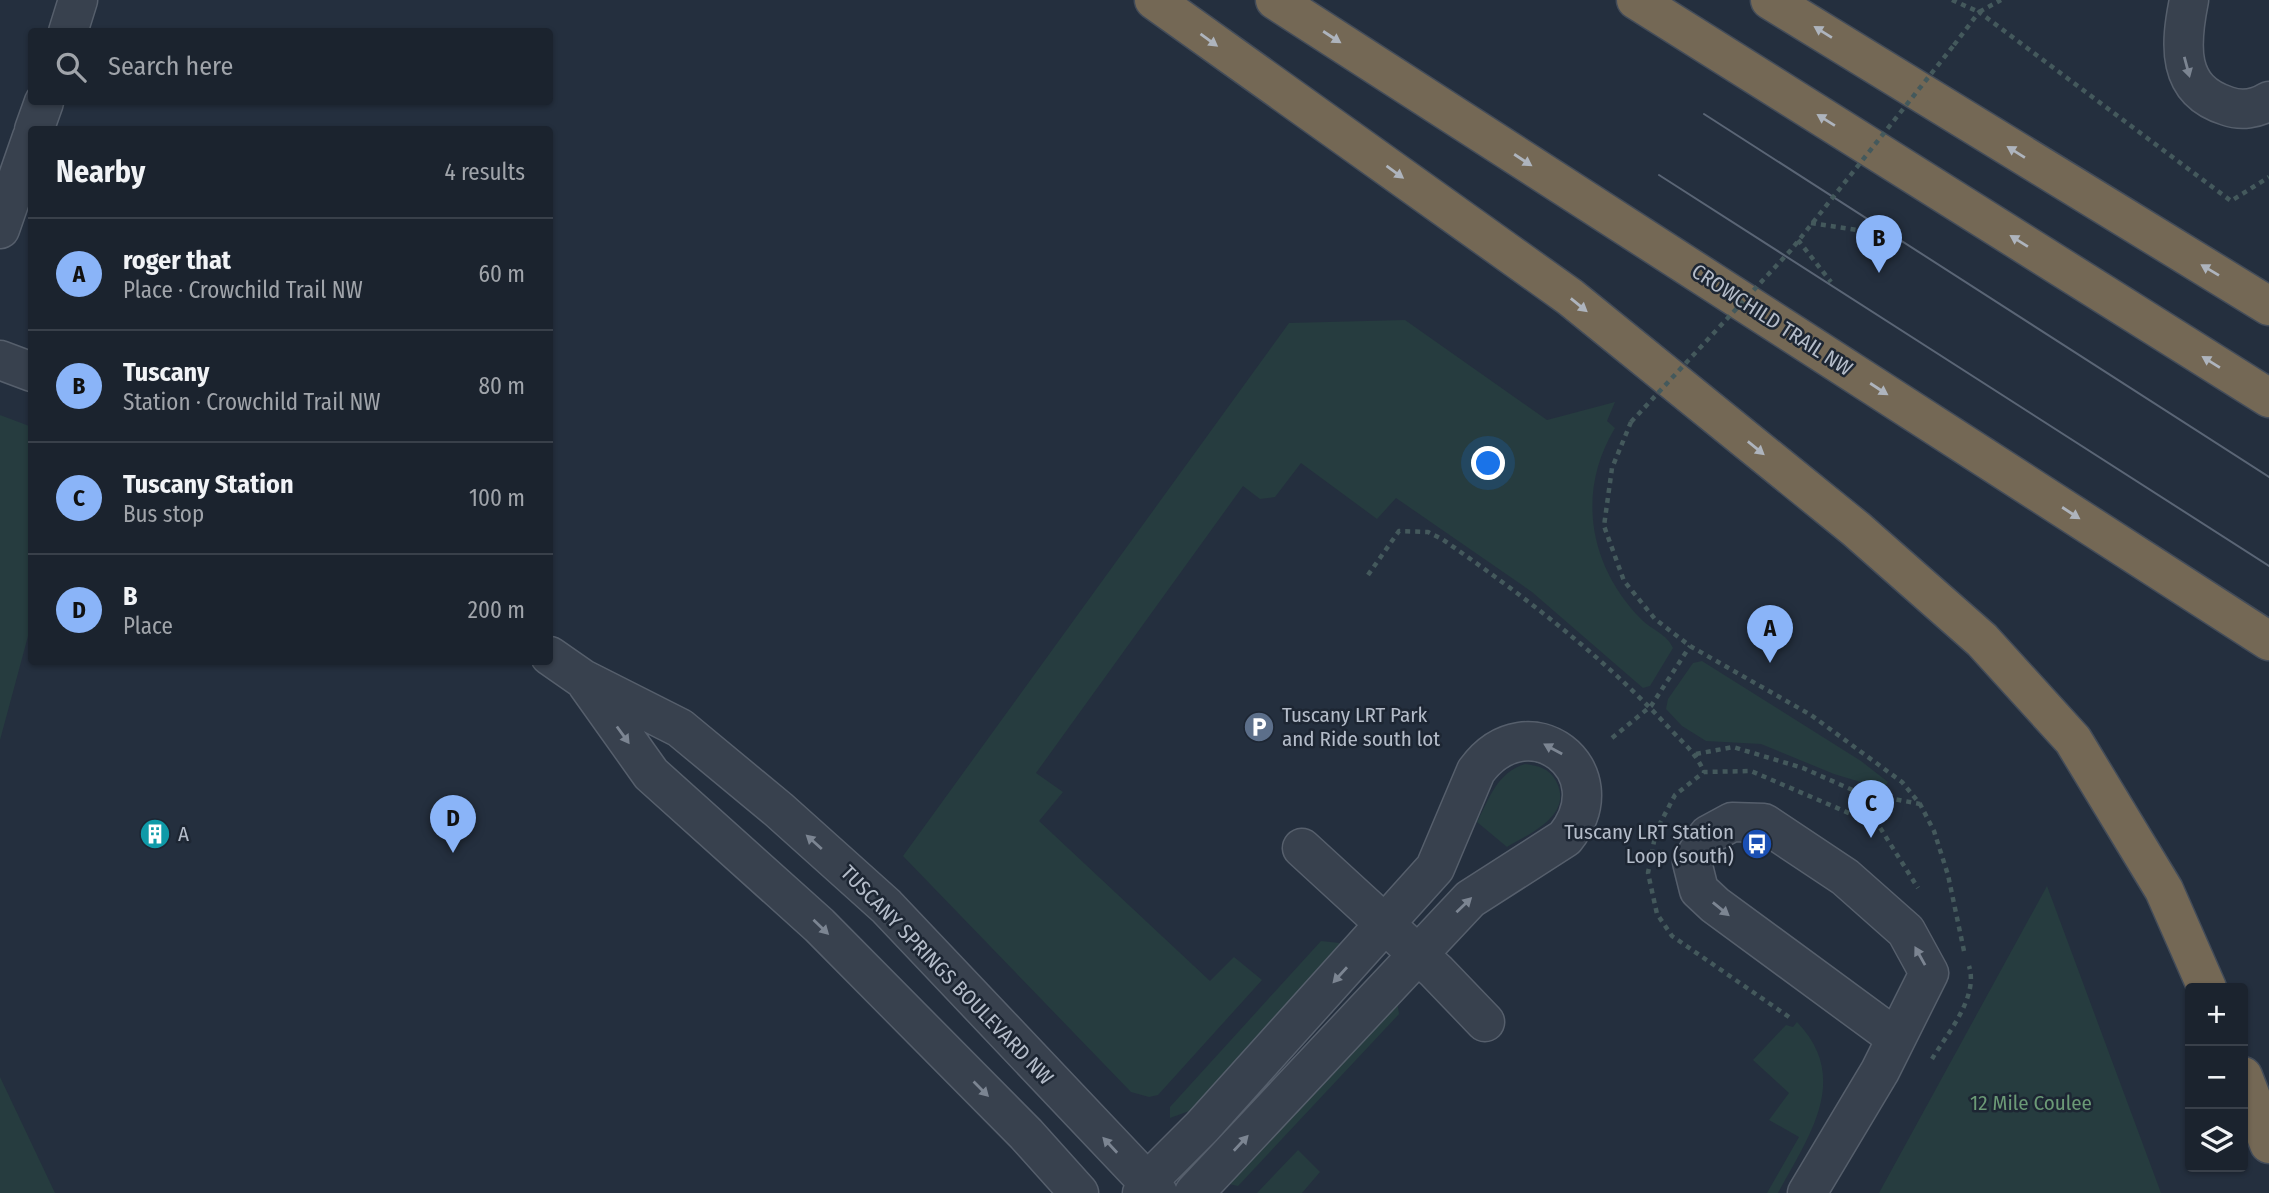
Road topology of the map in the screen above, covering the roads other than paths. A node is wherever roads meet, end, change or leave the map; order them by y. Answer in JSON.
{"nodes":[{"id":1,"x":78,"y":0,"type":"edge"},
{"id":2,"x":1154,"y":0,"type":"edge"},
{"id":3,"x":1275,"y":0,"type":"edge"},
{"id":4,"x":1636,"y":0,"type":"edge"},
{"id":5,"x":1770,"y":0,"type":"edge"},
{"id":6,"x":2189,"y":0,"type":"edge"},
{"id":7,"x":69,"y":28,"type":"edge"},
{"id":8,"x":2269,"y":101,"type":"edge"},
{"id":9,"x":43,"y":105,"type":"edge"},
{"id":10,"x":35,"y":126,"type":"edge"},
{"id":11,"x":28,"y":148,"type":"edge"},
{"id":12,"x":0,"y":229,"type":"edge"},
{"id":13,"x":2269,"y":306,"type":"edge"},
{"id":14,"x":0,"y":360,"type":"edge"},
{"id":15,"x":28,"y":370,"type":"edge"},
{"id":16,"x":2269,"y":398,"type":"edge"},
{"id":17,"x":2269,"y":641,"type":"edge"},
{"id":18,"x":553,"y":658,"type":"edge"},
{"id":19,"x":583,"y":679,"type":"junction"},
{"id":20,"x":1302,"y":848,"type":"dead end"},
{"id":21,"x":1386,"y":925,"type":"junction"},
{"id":22,"x":1416,"y":954,"type":"junction"},
{"id":23,"x":2205,"y":983,"type":"edge"},
{"id":24,"x":1485,"y":1022,"type":"dead end"},
{"id":25,"x":1896,"y":1038,"type":"junction"},
{"id":26,"x":2248,"y":1089,"type":"edge"},
{"id":27,"x":2269,"y":1144,"type":"edge"},
{"id":28,"x":1149,"y":1189,"type":"edge"},
{"id":29,"x":1079,"y":1193,"type":"edge"},
{"id":30,"x":1194,"y":1193,"type":"edge"},
{"id":31,"x":1807,"y":1193,"type":"edge"}],
"edges":[{"from":1,"to":7,"type":"street"},
{"from":2,"to":23,"type":"highway","one_way":true},
{"from":3,"to":17,"type":"highway","name":"CROWCHILD TRAIL NW","one_way":true},
{"from":16,"to":4,"type":"highway","one_way":true},
{"from":13,"to":5,"type":"highway","one_way":true},
{"from":6,"to":8,"type":"street","one_way":true},
{"from":9,"to":10,"type":"street"},
{"from":11,"to":12,"type":"street"},
{"from":14,"to":15,"type":"street"},
{"from":18,"to":19,"type":"street","name":"TUSCANY SPRINGS BOULEVARD NW"},
{"from":28,"to":19,"type":"street","name":"TUSCANY SPRINGS BOULEVARD NW","one_way":true},
{"from":19,"to":29,"type":"street","name":"TUSCANY SPRINGS BOULEVARD NW","one_way":true},
{"from":20,"to":21,"type":"street"},
{"from":21,"to":22,"type":"street"},
{"from":22,"to":21,"type":"street","one_way":true},
{"from":21,"to":28,"type":"street","one_way":true},
{"from":22,"to":24,"type":"street"},
{"from":30,"to":22,"type":"street","one_way":true},
{"from":25,"to":25,"type":"street","one_way":true},
{"from":25,"to":31,"type":"street"},
{"from":26,"to":27,"type":"highway"}]}
